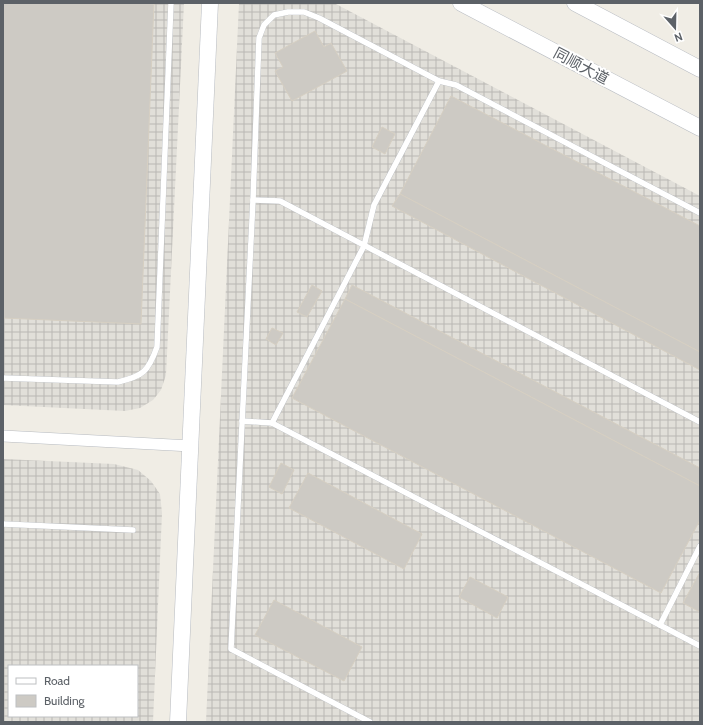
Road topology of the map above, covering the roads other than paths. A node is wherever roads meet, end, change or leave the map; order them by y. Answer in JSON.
{"nodes":[{"id":1,"x":171,"y":3,"type":"edge"},
{"id":2,"x":210,"y":3,"type":"edge"},
{"id":3,"x":461,"y":3,"type":"edge"},
{"id":4,"x":575,"y":3,"type":"edge"},
{"id":5,"x":700,"y":69,"type":"edge"},
{"id":6,"x":439,"y":81,"type":"junction"},
{"id":7,"x":700,"y":128,"type":"edge"},
{"id":8,"x":253,"y":200,"type":"junction"},
{"id":9,"x":700,"y":213,"type":"edge"},
{"id":10,"x":364,"y":246,"type":"junction"},
{"id":11,"x":3,"y":378,"type":"edge"},
{"id":12,"x":242,"y":421,"type":"junction"},
{"id":13,"x":700,"y":422,"type":"edge"},
{"id":14,"x":272,"y":423,"type":"junction"},
{"id":15,"x":3,"y":436,"type":"edge"},
{"id":16,"x":190,"y":446,"type":"junction"},
{"id":17,"x":3,"y":524,"type":"edge"},
{"id":18,"x":133,"y":530,"type":"dead end"},
{"id":19,"x":700,"y":546,"type":"edge"},
{"id":20,"x":660,"y":625,"type":"junction"},
{"id":21,"x":700,"y":646,"type":"edge"},
{"id":22,"x":178,"y":722,"type":"edge"},
{"id":23,"x":370,"y":722,"type":"edge"}],
"edges":[{"from":1,"to":11,"type":"lane"},
{"from":2,"to":16,"type":"street"},
{"from":3,"to":7,"type":"street","name":"同顺大道"},
{"from":4,"to":5,"type":"street"},
{"from":6,"to":8,"type":"lane"},
{"from":6,"to":9,"type":"lane"},
{"from":6,"to":10,"type":"lane"},
{"from":8,"to":10,"type":"lane"},
{"from":8,"to":12,"type":"lane"},
{"from":10,"to":13,"type":"lane"},
{"from":10,"to":14,"type":"lane"},
{"from":12,"to":14,"type":"lane"},
{"from":12,"to":23,"type":"lane"},
{"from":14,"to":20,"type":"lane"},
{"from":15,"to":16,"type":"street"},
{"from":16,"to":22,"type":"street"},
{"from":17,"to":18,"type":"lane"},
{"from":19,"to":20,"type":"lane"},
{"from":20,"to":21,"type":"lane"}]}
